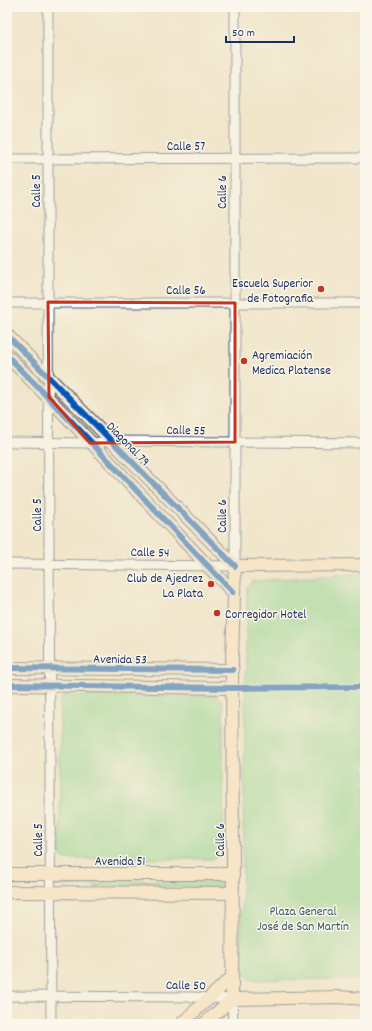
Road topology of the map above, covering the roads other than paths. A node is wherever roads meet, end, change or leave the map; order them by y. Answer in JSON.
{"nodes":[{"id":1,"x":48,"y":7,"type":"edge"},
{"id":2,"x":235,"y":7,"type":"edge"},
{"id":3,"x":48,"y":158,"type":"junction"},
{"id":4,"x":235,"y":158,"type":"junction"},
{"id":5,"x":365,"y":158,"type":"edge"},
{"id":6,"x":7,"y":159,"type":"edge"},
{"id":7,"x":48,"y":302,"type":"junction"},
{"id":8,"x":7,"y":303,"type":"edge"},
{"id":9,"x":235,"y":303,"type":"junction"},
{"id":10,"x":365,"y":303,"type":"edge"},
{"id":11,"x":7,"y":335,"type":"edge"},
{"id":12,"x":7,"y":356,"type":"edge"},
{"id":13,"x":49,"y":376,"type":"junction"},
{"id":14,"x":49,"y":397,"type":"junction"},
{"id":15,"x":112,"y":441,"type":"junction"},
{"id":16,"x":7,"y":442,"type":"edge"},
{"id":17,"x":49,"y":442,"type":"junction"},
{"id":18,"x":234,"y":442,"type":"junction"},
{"id":19,"x":90,"y":443,"type":"junction"},
{"id":20,"x":365,"y":443,"type":"edge"},
{"id":21,"x":7,"y":564,"type":"edge"},
{"id":22,"x":49,"y":564,"type":"junction"},
{"id":23,"x":365,"y":565,"type":"edge"},
{"id":24,"x":207,"y":566,"type":"junction"},
{"id":25,"x":235,"y":566,"type":"junction"},
{"id":26,"x":233,"y":592,"type":"junction"},
{"id":27,"x":7,"y":668,"type":"edge"},
{"id":28,"x":50,"y":668,"type":"junction"},
{"id":29,"x":233,"y":670,"type":"junction"},
{"id":30,"x":50,"y":684,"type":"junction"},
{"id":31,"x":7,"y":685,"type":"edge"},
{"id":32,"x":232,"y":688,"type":"junction"},
{"id":33,"x":7,"y":874,"type":"edge"},
{"id":34,"x":51,"y":874,"type":"junction"},
{"id":35,"x":233,"y":874,"type":"junction"},
{"id":36,"x":7,"y":892,"type":"edge"},
{"id":37,"x":51,"y":892,"type":"junction"},
{"id":38,"x":232,"y":893,"type":"junction"},
{"id":39,"x":231,"y":978,"type":"junction"},
{"id":40,"x":7,"y":996,"type":"edge"},
{"id":41,"x":51,"y":996,"type":"junction"},
{"id":42,"x":209,"y":998,"type":"junction"},
{"id":43,"x":232,"y":999,"type":"junction"},
{"id":44,"x":365,"y":999,"type":"edge"},
{"id":45,"x":51,"y":1024,"type":"edge"},
{"id":46,"x":181,"y":1024,"type":"edge"},
{"id":47,"x":204,"y":1024,"type":"edge"},
{"id":48,"x":233,"y":1024,"type":"edge"}],
"edges":[{"from":1,"to":3,"type":"street","name":"Calle 5"},
{"from":2,"to":4,"type":"street","name":"Calle 6"},
{"from":3,"to":4,"type":"street","name":"Calle 57"},
{"from":3,"to":6,"type":"street","name":"Calle 57"},
{"from":3,"to":7,"type":"street","name":"Calle 5"},
{"from":4,"to":5,"type":"street","name":"Calle 57"},
{"from":4,"to":9,"type":"street","name":"Calle 6"},
{"from":7,"to":8,"type":"street","name":"Calle 56"},
{"from":7,"to":9,"type":"street","name":"Calle 56"},
{"from":7,"to":13,"type":"street","name":"Calle 5"},
{"from":9,"to":10,"type":"street","name":"Calle 56"},
{"from":9,"to":18,"type":"street","name":"Calle 6"},
{"from":11,"to":13,"type":"main road","name":"Diagonal 79"},
{"from":12,"to":14,"type":"main road"},
{"from":13,"to":14,"type":"street","name":"Calle 5"},
{"from":13,"to":15,"type":"main road","name":"Diagonal 79"},
{"from":14,"to":17,"type":"street","name":"Calle 5"},
{"from":14,"to":19,"type":"main road"},
{"from":15,"to":18,"type":"street","name":"Calle 55"},
{"from":15,"to":19,"type":"street","name":"Calle 55"},
{"from":15,"to":25,"type":"main road","name":"Diagonal 79"},
{"from":16,"to":17,"type":"street","name":"Calle 55"},
{"from":17,"to":19,"type":"street","name":"Calle 55"},
{"from":17,"to":22,"type":"street","name":"Calle 5"},
{"from":18,"to":20,"type":"street","name":"Calle 55"},
{"from":18,"to":25,"type":"street","name":"Calle 6"},
{"from":19,"to":24,"type":"main road"},
{"from":21,"to":22,"type":"street","name":"Calle 54"},
{"from":22,"to":24,"type":"street","name":"Calle 54"},
{"from":22,"to":28,"type":"street","name":"Calle 5"},
{"from":23,"to":25,"type":"main road","name":"Calle 54"},
{"from":24,"to":25,"type":"street","name":"Calle 54"},
{"from":24,"to":26,"type":"main road"},
{"from":25,"to":26,"type":"main road","name":"Calle 6"},
{"from":26,"to":29,"type":"main road","name":"Calle 6"},
{"from":27,"to":28,"type":"main road","name":"Avenida 53"},
{"from":28,"to":29,"type":"main road","name":"Avenida 53"},
{"from":28,"to":30,"type":"street","name":"Calle 5"},
{"from":29,"to":32,"type":"main road","name":"Calle 6"},
{"from":30,"to":31,"type":"main road"},
{"from":30,"to":32,"type":"main road"},
{"from":30,"to":34,"type":"street","name":"Calle 5"},
{"from":32,"to":35,"type":"main road","name":"Calle 6"},
{"from":33,"to":34,"type":"main road","name":"Avenida 51"},
{"from":34,"to":35,"type":"main road","name":"Avenida 51"},
{"from":34,"to":37,"type":"street","name":"Calle 5"},
{"from":35,"to":38,"type":"main road","name":"Calle 6"},
{"from":36,"to":37,"type":"main road"},
{"from":37,"to":38,"type":"main road"},
{"from":37,"to":41,"type":"street","name":"Calle 5"},
{"from":38,"to":39,"type":"main road","name":"Calle 6"},
{"from":39,"to":42,"type":"main road"},
{"from":39,"to":43,"type":"main road","name":"Calle 6"},
{"from":40,"to":41,"type":"street","name":"Calle 50"},
{"from":41,"to":42,"type":"street","name":"Calle 50"},
{"from":41,"to":45,"type":"street","name":"Calle 5"},
{"from":42,"to":43,"type":"street","name":"Calle 50"},
{"from":42,"to":46,"type":"main road"},
{"from":43,"to":44,"type":"main road","name":"Calle 50"},
{"from":43,"to":47,"type":"main road"},
{"from":43,"to":48,"type":"street","name":"Calle 6"}]}
